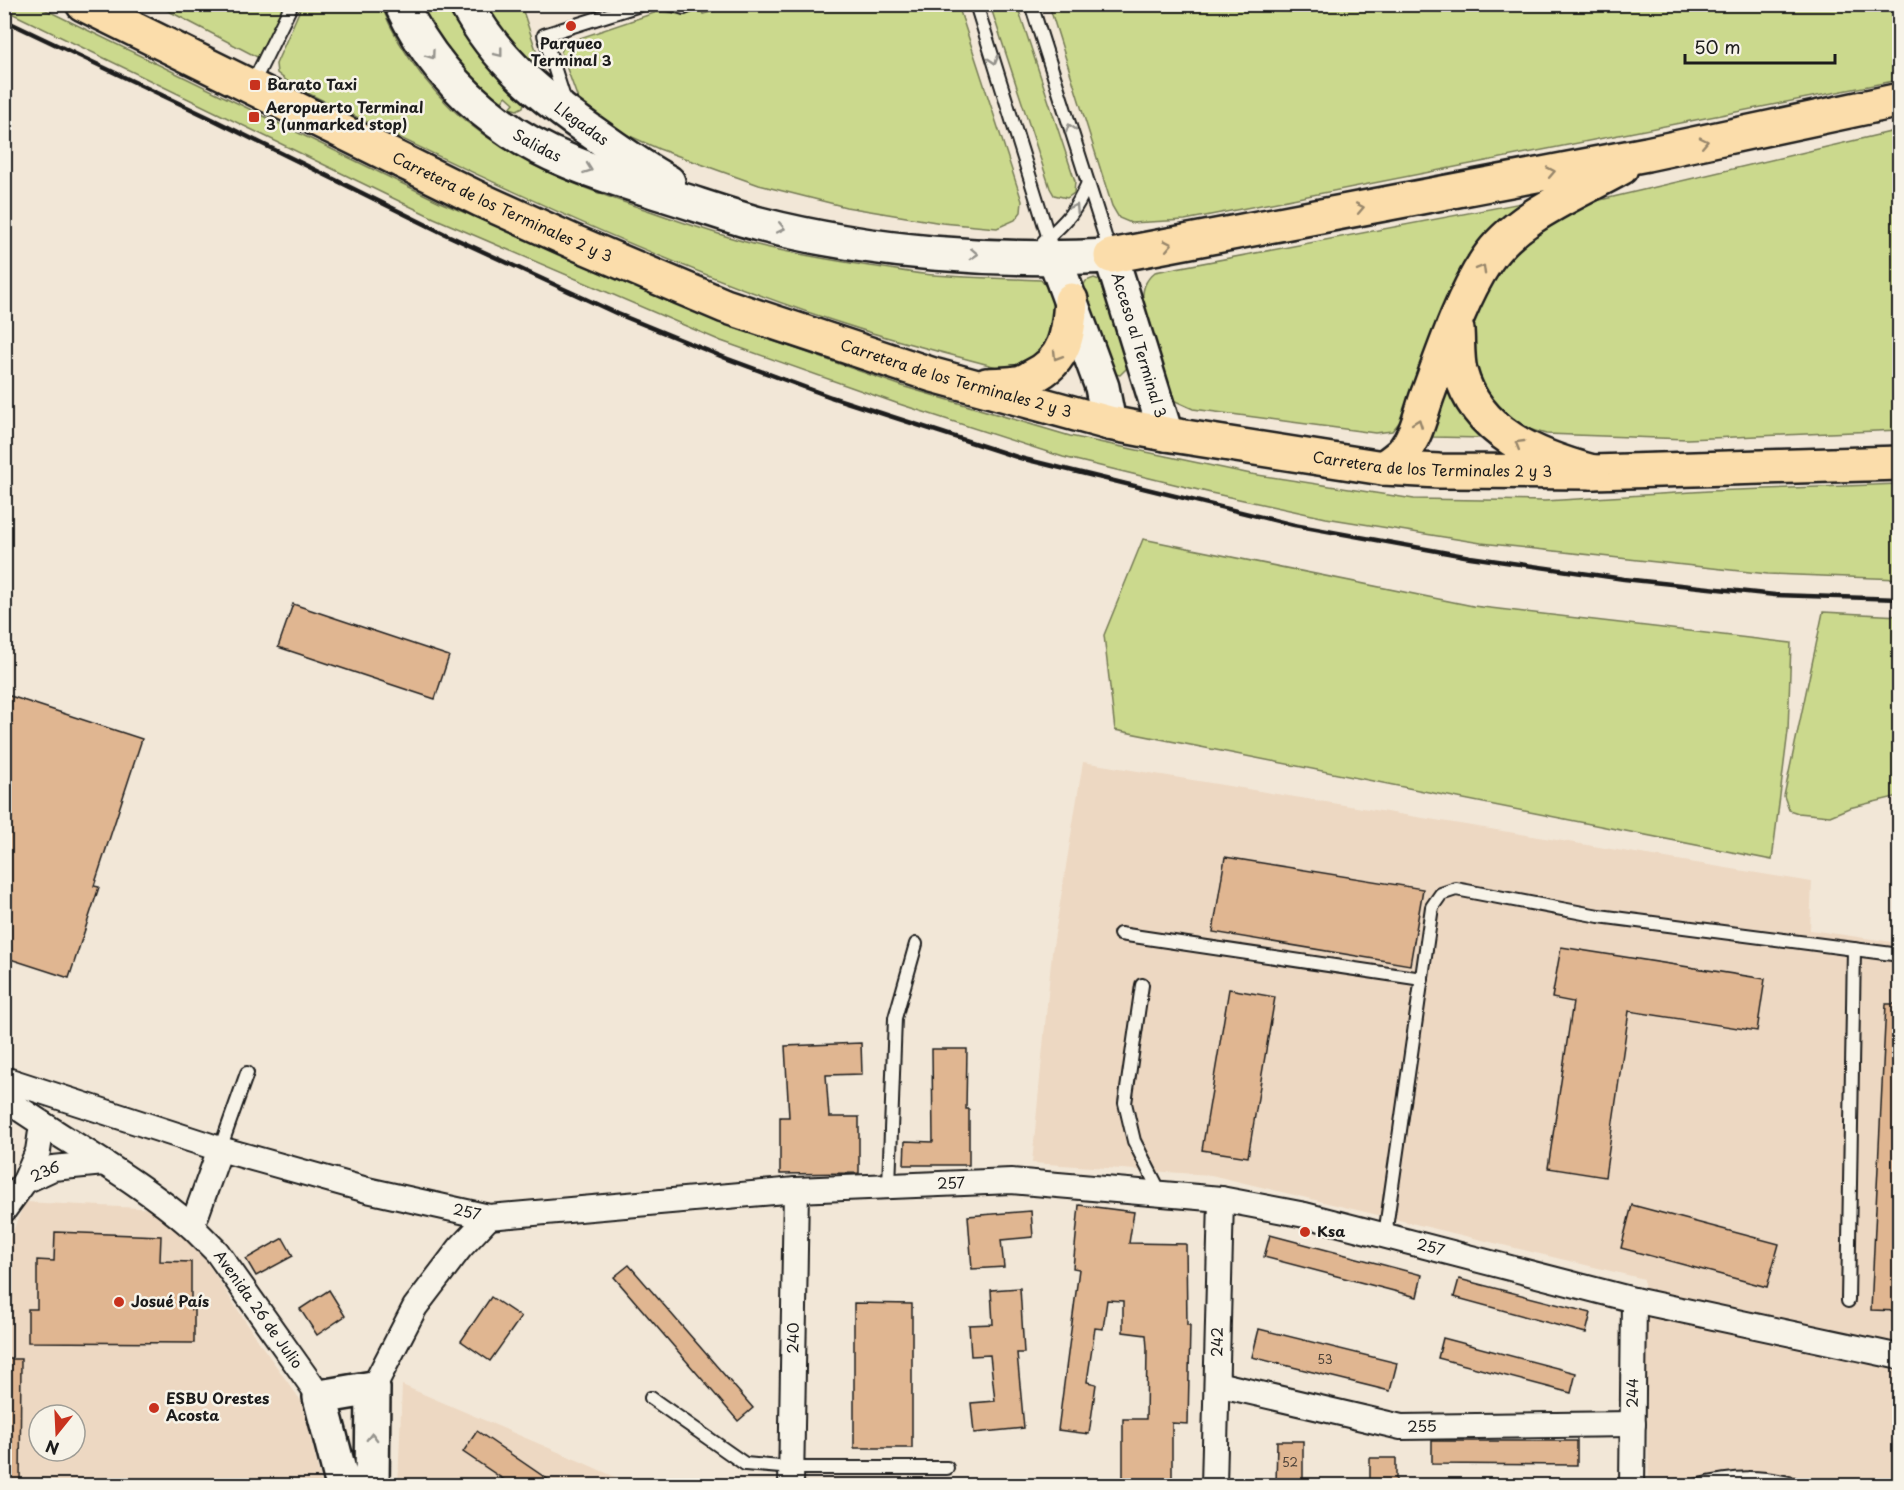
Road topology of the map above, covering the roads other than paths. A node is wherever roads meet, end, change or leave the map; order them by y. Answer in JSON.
{"nodes":[{"id":1,"x":83,"y":4,"type":"edge"},
{"id":2,"x":292,"y":4,"type":"edge"},
{"id":3,"x":401,"y":4,"type":"edge"},
{"id":4,"x":466,"y":4,"type":"edge"},
{"id":5,"x":643,"y":4,"type":"edge"},
{"id":6,"x":670,"y":4,"type":"edge"},
{"id":7,"x":694,"y":4,"type":"edge"},
{"id":8,"x":976,"y":4,"type":"edge"},
{"id":9,"x":1031,"y":4,"type":"edge"},
{"id":10,"x":250,"y":88,"type":"junction"},
{"id":11,"x":1899,"y":100,"type":"edge"},
{"id":12,"x":586,"y":128,"type":"junction"},
{"id":13,"x":1647,"y":154,"type":"junction"},
{"id":14,"x":1088,"y":183,"type":"junction"},
{"id":15,"x":725,"y":213,"type":"junction"},
{"id":16,"x":1043,"y":251,"type":"junction"},
{"id":17,"x":1111,"y":255,"type":"junction"},
{"id":18,"x":1071,"y":300,"type":"junction"},
{"id":19,"x":1457,"y":322,"type":"junction"},
{"id":20,"x":971,"y":386,"type":"junction"},
{"id":21,"x":1109,"y":423,"type":"junction"},
{"id":22,"x":1166,"y":434,"type":"junction"},
{"id":23,"x":1899,"y":463,"type":"edge"},
{"id":24,"x":1383,"y":468,"type":"junction"},
{"id":25,"x":1593,"y":472,"type":"junction"},
{"id":26,"x":1120,"y":934,"type":"dead end"},
{"id":27,"x":916,"y":944,"type":"dead end"},
{"id":28,"x":1854,"y":949,"type":"junction"},
{"id":29,"x":1899,"y":955,"type":"edge"},
{"id":30,"x":1422,"y":979,"type":"junction"},
{"id":31,"x":1142,"y":985,"type":"dead end"},
{"id":32,"x":247,"y":1073,"type":"dead end"},
{"id":33,"x":4,"y":1078,"type":"edge"},
{"id":34,"x":4,"y":1098,"type":"edge"},
{"id":35,"x":42,"y":1125,"type":"junction"},
{"id":36,"x":220,"y":1149,"type":"junction"},
{"id":37,"x":104,"y":1163,"type":"junction"},
{"id":38,"x":25,"y":1181,"type":"junction"},
{"id":39,"x":889,"y":1186,"type":"junction"},
{"id":40,"x":796,"y":1190,"type":"junction"},
{"id":41,"x":1161,"y":1194,"type":"junction"},
{"id":42,"x":1221,"y":1199,"type":"junction"},
{"id":43,"x":4,"y":1210,"type":"edge"},
{"id":44,"x":489,"y":1216,"type":"junction"},
{"id":45,"x":192,"y":1227,"type":"junction"},
{"id":46,"x":1385,"y":1235,"type":"junction"},
{"id":47,"x":1634,"y":1300,"type":"junction"},
{"id":48,"x":1848,"y":1301,"type":"dead end"},
{"id":49,"x":1899,"y":1357,"type":"edge"},
{"id":50,"x":1217,"y":1384,"type":"junction"},
{"id":51,"x":373,"y":1388,"type":"junction"},
{"id":52,"x":320,"y":1397,"type":"junction"},
{"id":53,"x":651,"y":1398,"type":"dead end"},
{"id":54,"x":1633,"y":1424,"type":"junction"},
{"id":55,"x":947,"y":1468,"type":"dead end"},
{"id":56,"x":791,"y":1477,"type":"edge"},
{"id":57,"x":343,"y":1485,"type":"edge"},
{"id":58,"x":372,"y":1485,"type":"edge"},
{"id":59,"x":1214,"y":1485,"type":"edge"},
{"id":60,"x":1632,"y":1485,"type":"edge"},
{"id":61,"x":1694,"y":1485,"type":"edge"},
{"id":62,"x":1801,"y":1485,"type":"edge"}],
"edges":[{"from":1,"to":10,"type":"main road","name":"Carretera de los Terminales 2 y 3"},
{"from":2,"to":10,"type":"lane"},
{"from":3,"to":15,"type":"main road","name":"Salidas","one_way":true},
{"from":4,"to":12,"type":"main road","name":"Llegadas","one_way":true},
{"from":5,"to":12,"type":"lane"},
{"from":6,"to":7,"type":"lane"},
{"from":8,"to":16,"type":"lane","one_way":true},
{"from":14,"to":9,"type":"lane","one_way":true},
{"from":10,"to":20,"type":"main road","name":"Carretera de los Terminales 2 y 3"},
{"from":13,"to":11,"type":"main road","one_way":true},
{"from":12,"to":15,"type":"main road","name":"Llegadas"},
{"from":17,"to":13,"type":"main road","one_way":true},
{"from":19,"to":13,"type":"main road","one_way":true},
{"from":16,"to":14,"type":"lane","one_way":true},
{"from":14,"to":17,"type":"lane"},
{"from":15,"to":16,"type":"main road","one_way":true},
{"from":16,"to":17,"type":"main road"},
{"from":16,"to":18,"type":"main road"},
{"from":17,"to":22,"type":"main road","name":"Acceso al Terminal 3"},
{"from":18,"to":20,"type":"main road","one_way":true},
{"from":18,"to":21,"type":"main road"},
{"from":24,"to":19,"type":"main road","one_way":true},
{"from":25,"to":19,"type":"main road","one_way":true},
{"from":20,"to":21,"type":"main road","name":"Carretera de los Terminales 2 y 3"},
{"from":21,"to":22,"type":"main road","name":"Carretera de los Terminales 2 y 3"},
{"from":22,"to":24,"type":"main road","name":"Carretera de los Terminales 2 y 3"},
{"from":23,"to":25,"type":"main road","name":"Carretera de los Terminales 2 y 3"},
{"from":24,"to":25,"type":"main road","name":"Carretera de los Terminales 2 y 3"},
{"from":26,"to":30,"type":"lane"},
{"from":27,"to":39,"type":"lane"},
{"from":28,"to":29,"type":"lane"},
{"from":28,"to":30,"type":"lane"},
{"from":28,"to":48,"type":"lane"},
{"from":30,"to":46,"type":"lane"},
{"from":31,"to":41,"type":"lane"},
{"from":32,"to":36,"type":"lane"},
{"from":33,"to":36,"type":"street","name":"257"},
{"from":34,"to":35,"type":"street"},
{"from":35,"to":37,"type":"street"},
{"from":35,"to":38,"type":"street"},
{"from":36,"to":44,"type":"street","name":"257"},
{"from":36,"to":45,"type":"street"},
{"from":37,"to":38,"type":"street","name":"236"},
{"from":37,"to":45,"type":"street","name":"Avenida 26 de Julio"},
{"from":38,"to":43,"type":"street","name":"236"},
{"from":39,"to":40,"type":"street","name":"257"},
{"from":39,"to":41,"type":"street","name":"257"},
{"from":40,"to":44,"type":"street","name":"257"},
{"from":40,"to":56,"type":"street","name":"240"},
{"from":41,"to":42,"type":"street","name":"257"},
{"from":42,"to":46,"type":"street","name":"257"},
{"from":42,"to":50,"type":"street","name":"242"},
{"from":44,"to":51,"type":"street"},
{"from":45,"to":52,"type":"street","name":"Avenida 26 de Julio"},
{"from":46,"to":47,"type":"street","name":"257"},
{"from":47,"to":49,"type":"street","name":"257"},
{"from":47,"to":54,"type":"street","name":"244"},
{"from":50,"to":54,"type":"street","name":"255"},
{"from":50,"to":59,"type":"street","name":"242"},
{"from":51,"to":52,"type":"main road"},
{"from":58,"to":51,"type":"main road","one_way":true},
{"from":52,"to":57,"type":"main road","name":"Avenida 26 de Julio"},
{"from":53,"to":56,"type":"lane"},
{"from":54,"to":60,"type":"street","name":"244"},
{"from":55,"to":56,"type":"lane"},
{"from":61,"to":62,"type":"lane"}]}
